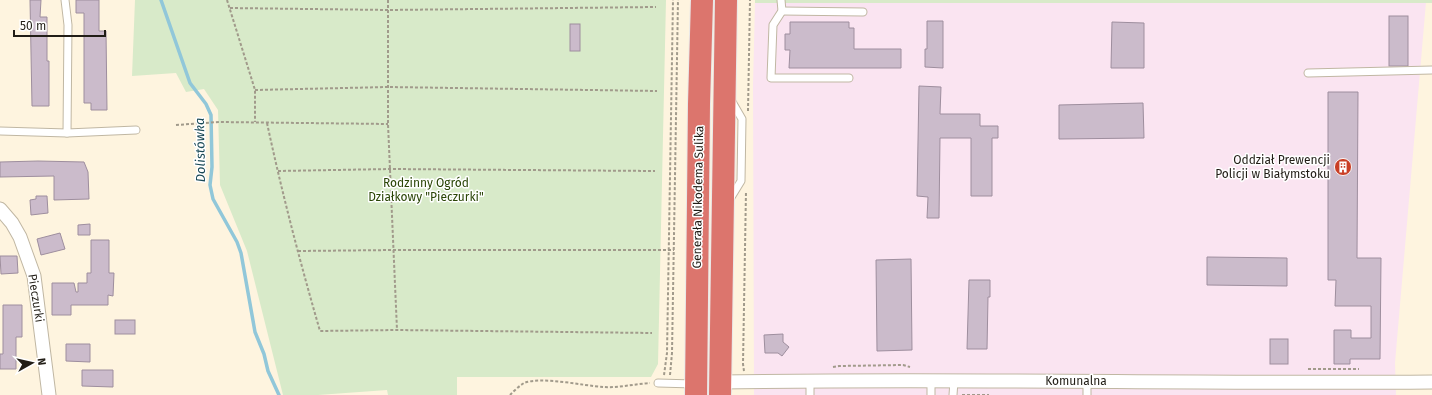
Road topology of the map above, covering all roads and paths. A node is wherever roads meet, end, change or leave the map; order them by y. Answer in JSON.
{"nodes":[{"id":1,"x":65,"y":0,"type":"edge"},
{"id":2,"x":227,"y":0,"type":"edge"},
{"id":3,"x":388,"y":0,"type":"edge"},
{"id":4,"x":673,"y":0,"type":"edge"},
{"id":5,"x":678,"y":0,"type":"edge"},
{"id":6,"x":692,"y":0,"type":"edge"},
{"id":7,"x":702,"y":0,"type":"edge"},
{"id":8,"x":726,"y":0,"type":"edge"},
{"id":9,"x":735,"y":0,"type":"edge"},
{"id":10,"x":781,"y":0,"type":"edge"},
{"id":11,"x":656,"y":6,"type":"dead end"},
{"id":12,"x":230,"y":8,"type":"junction"},
{"id":13,"x":388,"y":10,"type":"junction"},
{"id":14,"x":782,"y":11,"type":"junction"},
{"id":15,"x":863,"y":12,"type":"dead end"},
{"id":16,"x":724,"y":53,"type":"junction"},
{"id":17,"x":1432,"y":70,"type":"edge"},
{"id":18,"x":1308,"y":73,"type":"dead end"},
{"id":19,"x":849,"y":78,"type":"dead end"},
{"id":20,"x":388,"y":87,"type":"junction"},
{"id":21,"x":255,"y":90,"type":"junction"},
{"id":22,"x":657,"y":91,"type":"dead end"},
{"id":23,"x":699,"y":104,"type":"junction"},
{"id":24,"x":255,"y":122,"type":"junction"},
{"id":25,"x":267,"y":123,"type":"junction"},
{"id":26,"x":388,"y":124,"type":"junction"},
{"id":27,"x":176,"y":125,"type":"dead end"},
{"id":28,"x":136,"y":130,"type":"dead end"},
{"id":29,"x":0,"y":131,"type":"edge"},
{"id":30,"x":67,"y":133,"type":"junction"},
{"id":31,"x":390,"y":169,"type":"junction"},
{"id":32,"x":278,"y":171,"type":"junction"},
{"id":33,"x":655,"y":171,"type":"dead end"},
{"id":34,"x":0,"y":208,"type":"edge"},
{"id":35,"x":394,"y":250,"type":"junction"},
{"id":36,"x":669,"y":250,"type":"junction"},
{"id":37,"x":674,"y":250,"type":"junction"},
{"id":38,"x":298,"y":252,"type":"junction"},
{"id":39,"x":397,"y":330,"type":"junction"},
{"id":40,"x":652,"y":333,"type":"dead end"},
{"id":41,"x":1313,"y":364,"type":"dead end"},
{"id":42,"x":830,"y":368,"type":"dead end"},
{"id":43,"x":915,"y":369,"type":"dead end"},
{"id":44,"x":1312,"y":369,"type":"dead end"},
{"id":45,"x":670,"y":376,"type":"dead end"},
{"id":46,"x":664,"y":377,"type":"dead end"},
{"id":47,"x":931,"y":381,"type":"junction"},
{"id":48,"x":954,"y":381,"type":"junction"},
{"id":49,"x":1087,"y":381,"type":"junction"},
{"id":50,"x":810,"y":382,"type":"junction"},
{"id":51,"x":1432,"y":382,"type":"edge"},
{"id":52,"x":658,"y":383,"type":"joint"},
{"id":53,"x":696,"y":389,"type":"edge"},
{"id":54,"x":720,"y":389,"type":"edge"},
{"id":55,"x":49,"y":395,"type":"edge"},
{"id":56,"x":510,"y":395,"type":"edge"},
{"id":57,"x":810,"y":395,"type":"edge"},
{"id":58,"x":931,"y":395,"type":"edge"},
{"id":59,"x":953,"y":395,"type":"edge"},
{"id":60,"x":1087,"y":395,"type":"edge"}],
"edges":[{"from":1,"to":30,"type":"lane"},
{"from":2,"to":12,"type":"path"},
{"from":3,"to":13,"type":"path"},
{"from":4,"to":36,"type":"path"},
{"from":5,"to":37,"type":"path"},
{"from":6,"to":23,"type":"highway"},
{"from":7,"to":23,"type":"highway","name":"Generała Nikodema Sulika"},
{"from":8,"to":16,"type":"highway","name":"Generała Nikodema Sulika"},
{"from":9,"to":16,"type":"highway"},
{"from":10,"to":14,"type":"lane"},
{"from":11,"to":13,"type":"path"},
{"from":12,"to":13,"type":"path"},
{"from":12,"to":21,"type":"path"},
{"from":13,"to":20,"type":"path"},
{"from":14,"to":15,"type":"lane"},
{"from":14,"to":19,"type":"lane"},
{"from":16,"to":54,"type":"highway","name":"Generała Nikodema Sulika"},
{"from":17,"to":18,"type":"lane"},
{"from":20,"to":21,"type":"path"},
{"from":20,"to":22,"type":"path"},
{"from":20,"to":26,"type":"path"},
{"from":21,"to":24,"type":"path"},
{"from":23,"to":53,"type":"highway","name":"Generała Nikodema Sulika"},
{"from":24,"to":25,"type":"path"},
{"from":24,"to":27,"type":"path"},
{"from":25,"to":26,"type":"path"},
{"from":25,"to":32,"type":"path"},
{"from":26,"to":31,"type":"path"},
{"from":28,"to":30,"type":"lane"},
{"from":29,"to":30,"type":"lane"},
{"from":31,"to":32,"type":"path"},
{"from":31,"to":33,"type":"path"},
{"from":31,"to":35,"type":"path"},
{"from":32,"to":38,"type":"path"},
{"from":34,"to":55,"type":"street","name":"Pieczurki"},
{"from":35,"to":36,"type":"path"},
{"from":35,"to":38,"type":"path"},
{"from":35,"to":39,"type":"path"},
{"from":36,"to":37,"type":"path"},
{"from":36,"to":46,"type":"path"},
{"from":37,"to":45,"type":"path"},
{"from":38,"to":39,"type":"path"},
{"from":39,"to":40,"type":"path"},
{"from":41,"to":44,"type":"path"},
{"from":42,"to":43,"type":"path"},
{"from":47,"to":48,"type":"street","name":"Komunalna"},
{"from":47,"to":50,"type":"street","name":"Komunalna"},
{"from":47,"to":58,"type":"lane"},
{"from":48,"to":49,"type":"street","name":"Komunalna"},
{"from":48,"to":59,"type":"lane"},
{"from":49,"to":51,"type":"street","name":"Komunalna"},
{"from":49,"to":60,"type":"lane"},
{"from":50,"to":54,"type":"street","name":"Komunalna"},
{"from":50,"to":57,"type":"lane"},
{"from":52,"to":53,"type":"lane"},
{"from":52,"to":56,"type":"path"}]}
